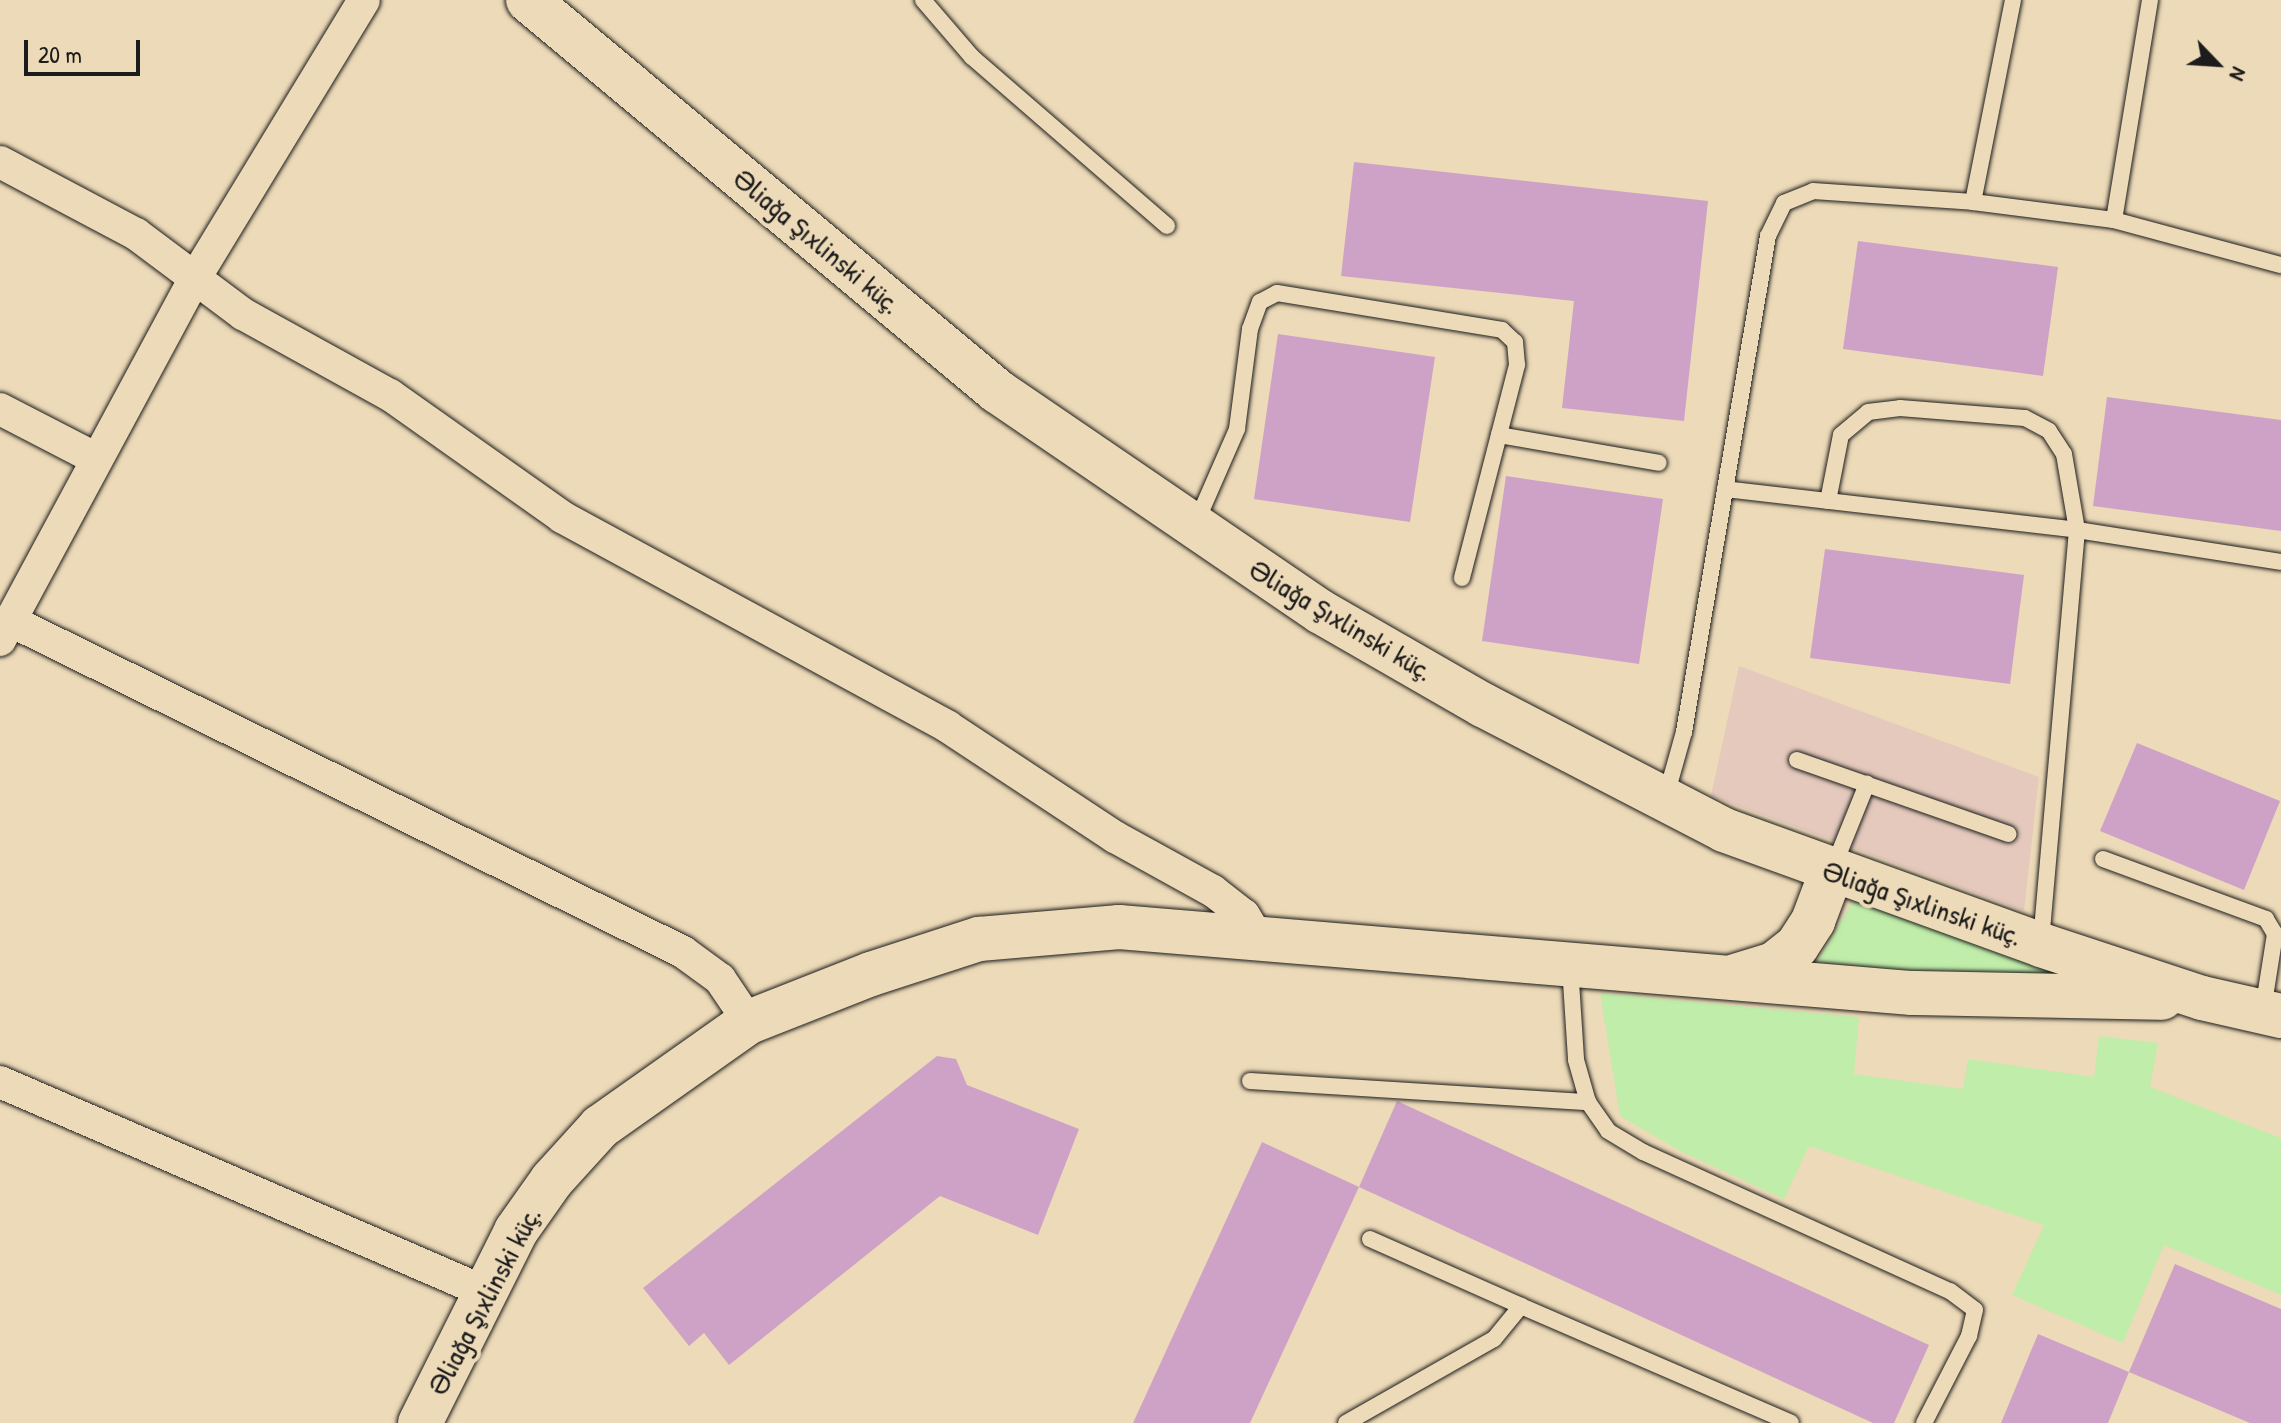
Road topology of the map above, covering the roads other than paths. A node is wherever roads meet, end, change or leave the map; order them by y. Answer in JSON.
{"nodes":[{"id":1,"x":364,"y":0,"type":"edge"},
{"id":2,"x":528,"y":0,"type":"edge"},
{"id":3,"x":923,"y":0,"type":"edge"},
{"id":4,"x":2013,"y":0,"type":"edge"},
{"id":5,"x":2150,"y":0,"type":"edge"},
{"id":6,"x":0,"y":162,"type":"edge"},
{"id":7,"x":1973,"y":202,"type":"junction"},
{"id":8,"x":2114,"y":220,"type":"junction"},
{"id":9,"x":1167,"y":226,"type":"dead end"},
{"id":10,"x":2281,"y":265,"type":"edge"},
{"id":11,"x":195,"y":278,"type":"junction"},
{"id":12,"x":0,"y":409,"type":"edge"},
{"id":13,"x":1499,"y":435,"type":"junction"},
{"id":14,"x":95,"y":458,"type":"junction"},
{"id":15,"x":1659,"y":463,"type":"dead end"},
{"id":16,"x":1725,"y":489,"type":"junction"},
{"id":17,"x":1828,"y":501,"type":"junction"},
{"id":18,"x":1194,"y":528,"type":"junction"},
{"id":19,"x":2077,"y":530,"type":"junction"},
{"id":20,"x":2281,"y":562,"type":"edge"},
{"id":21,"x":1462,"y":578,"type":"dead end"},
{"id":22,"x":6,"y":630,"type":"edge"},
{"id":23,"x":1797,"y":760,"type":"dead end"},
{"id":24,"x":1867,"y":784,"type":"junction"},
{"id":25,"x":1665,"y":802,"type":"junction"},
{"id":26,"x":2008,"y":834,"type":"dead end"},
{"id":27,"x":2103,"y":859,"type":"dead end"},
{"id":28,"x":1831,"y":873,"type":"junction"},
{"id":29,"x":1256,"y":935,"type":"junction"},
{"id":30,"x":2041,"y":945,"type":"junction"},
{"id":31,"x":1570,"y":965,"type":"junction"},
{"id":32,"x":1725,"y":979,"type":"junction"},
{"id":33,"x":2202,"y":998,"type":"junction"},
{"id":34,"x":2272,"y":1014,"type":"edge"},
{"id":35,"x":749,"y":1022,"type":"junction"},
{"id":36,"x":1250,"y":1081,"type":"dead end"},
{"id":37,"x":0,"y":1082,"type":"edge"},
{"id":38,"x":1588,"y":1102,"type":"junction"},
{"id":39,"x":1370,"y":1239,"type":"dead end"},
{"id":40,"x":483,"y":1291,"type":"junction"},
{"id":41,"x":1521,"y":1306,"type":"junction"},
{"id":42,"x":420,"y":1423,"type":"edge"},
{"id":43,"x":1346,"y":1423,"type":"edge"},
{"id":44,"x":1791,"y":1423,"type":"edge"},
{"id":45,"x":1924,"y":1423,"type":"edge"}],
"edges":[{"from":1,"to":11,"type":"street"},
{"from":2,"to":18,"type":"main road","name":"Əliağa Şıxlinski küç."},
{"from":3,"to":9,"type":"lane"},
{"from":4,"to":7,"type":"lane"},
{"from":5,"to":8,"type":"lane"},
{"from":6,"to":11,"type":"street"},
{"from":7,"to":8,"type":"lane"},
{"from":7,"to":16,"type":"lane"},
{"from":8,"to":10,"type":"lane"},
{"from":11,"to":14,"type":"street"},
{"from":11,"to":29,"type":"street"},
{"from":12,"to":14,"type":"street"},
{"from":13,"to":15,"type":"lane"},
{"from":13,"to":18,"type":"lane"},
{"from":13,"to":21,"type":"lane"},
{"from":14,"to":22,"type":"street"},
{"from":16,"to":17,"type":"lane"},
{"from":16,"to":25,"type":"lane"},
{"from":17,"to":19,"type":"lane"},
{"from":17,"to":19,"type":"lane"},
{"from":18,"to":25,"type":"main road","name":"Əliağa Şıxlinski küç."},
{"from":19,"to":20,"type":"lane"},
{"from":19,"to":30,"type":"lane"},
{"from":22,"to":35,"type":"street"},
{"from":23,"to":24,"type":"lane"},
{"from":24,"to":26,"type":"lane"},
{"from":24,"to":28,"type":"lane"},
{"from":25,"to":28,"type":"main road","name":"Əliağa Şıxlinski küç."},
{"from":27,"to":34,"type":"lane"},
{"from":28,"to":30,"type":"main road","name":"Əliağa Şıxlinski küç."},
{"from":28,"to":32,"type":"main road"},
{"from":29,"to":31,"type":"main road","name":"Əliağa Şıxlinski küç."},
{"from":29,"to":35,"type":"main road","name":"Əliağa Şıxlinski küç."},
{"from":30,"to":33,"type":"main road","name":"Əliağa Şıxlinski küç."},
{"from":31,"to":32,"type":"main road","name":"Əliağa Şıxlinski küç."},
{"from":31,"to":38,"type":"lane"},
{"from":32,"to":33,"type":"main road","name":"Əliağa Şıxlinski küç."},
{"from":33,"to":34,"type":"main road","name":"Əliağa Şıxlinski küç."},
{"from":35,"to":40,"type":"main road","name":"Əliağa Şıxlinski küç."},
{"from":36,"to":38,"type":"lane"},
{"from":37,"to":40,"type":"street"},
{"from":38,"to":45,"type":"lane"},
{"from":39,"to":41,"type":"lane"},
{"from":40,"to":42,"type":"main road","name":"Əliağa Şıxlinski küç."},
{"from":41,"to":43,"type":"lane"},
{"from":41,"to":44,"type":"lane"}]}
